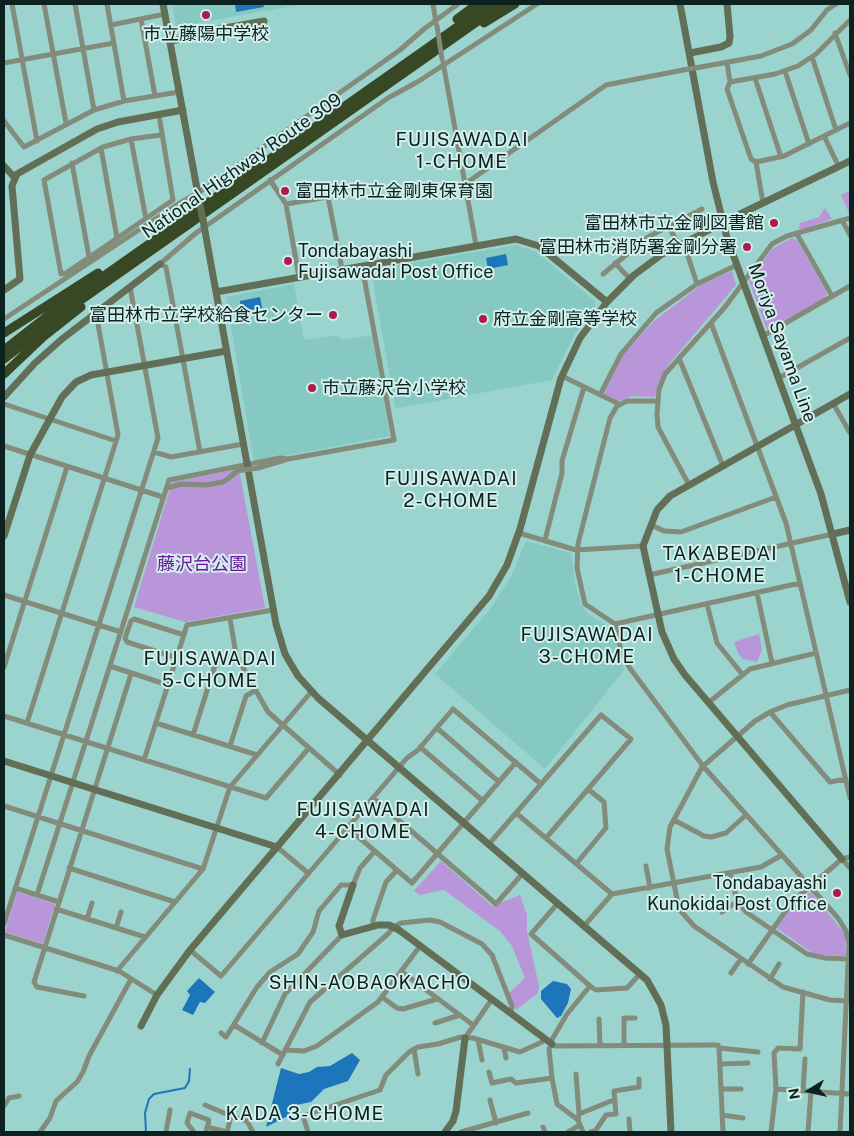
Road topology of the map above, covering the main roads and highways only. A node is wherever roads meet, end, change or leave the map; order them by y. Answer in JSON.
{"nodes":[{"id":1,"x":477,"y":4,"type":"edge"},
{"id":2,"x":490,"y":4,"type":"edge"},
{"id":3,"x":502,"y":4,"type":"edge"},
{"id":4,"x":516,"y":4,"type":"edge"},
{"id":5,"x":411,"y":58,"type":"junction"},
{"id":6,"x":395,"y":79,"type":"junction"},
{"id":7,"x":136,"y":253,"type":"junction"},
{"id":8,"x":133,"y":263,"type":"junction"},
{"id":9,"x":4,"y":333,"type":"edge"},
{"id":10,"x":4,"y":350,"type":"edge"},
{"id":11,"x":4,"y":359,"type":"edge"},
{"id":12,"x":4,"y":374,"type":"edge"}],
"edges":[{"from":1,"to":5,"type":"highway"},
{"from":2,"to":5,"type":"highway","name":"National Highway Route 309"},
{"from":3,"to":6,"type":"highway","name":"National Highway Route 309"},
{"from":4,"to":6,"type":"highway"},
{"from":5,"to":7,"type":"highway","name":"National Highway Route 309"},
{"from":6,"to":8,"type":"highway","name":"National Highway Route 309"},
{"from":7,"to":9,"type":"highway"},
{"from":7,"to":10,"type":"highway","name":"National Highway Route 309"},
{"from":8,"to":11,"type":"highway","name":"National Highway Route 309"},
{"from":8,"to":12,"type":"highway"}]}
